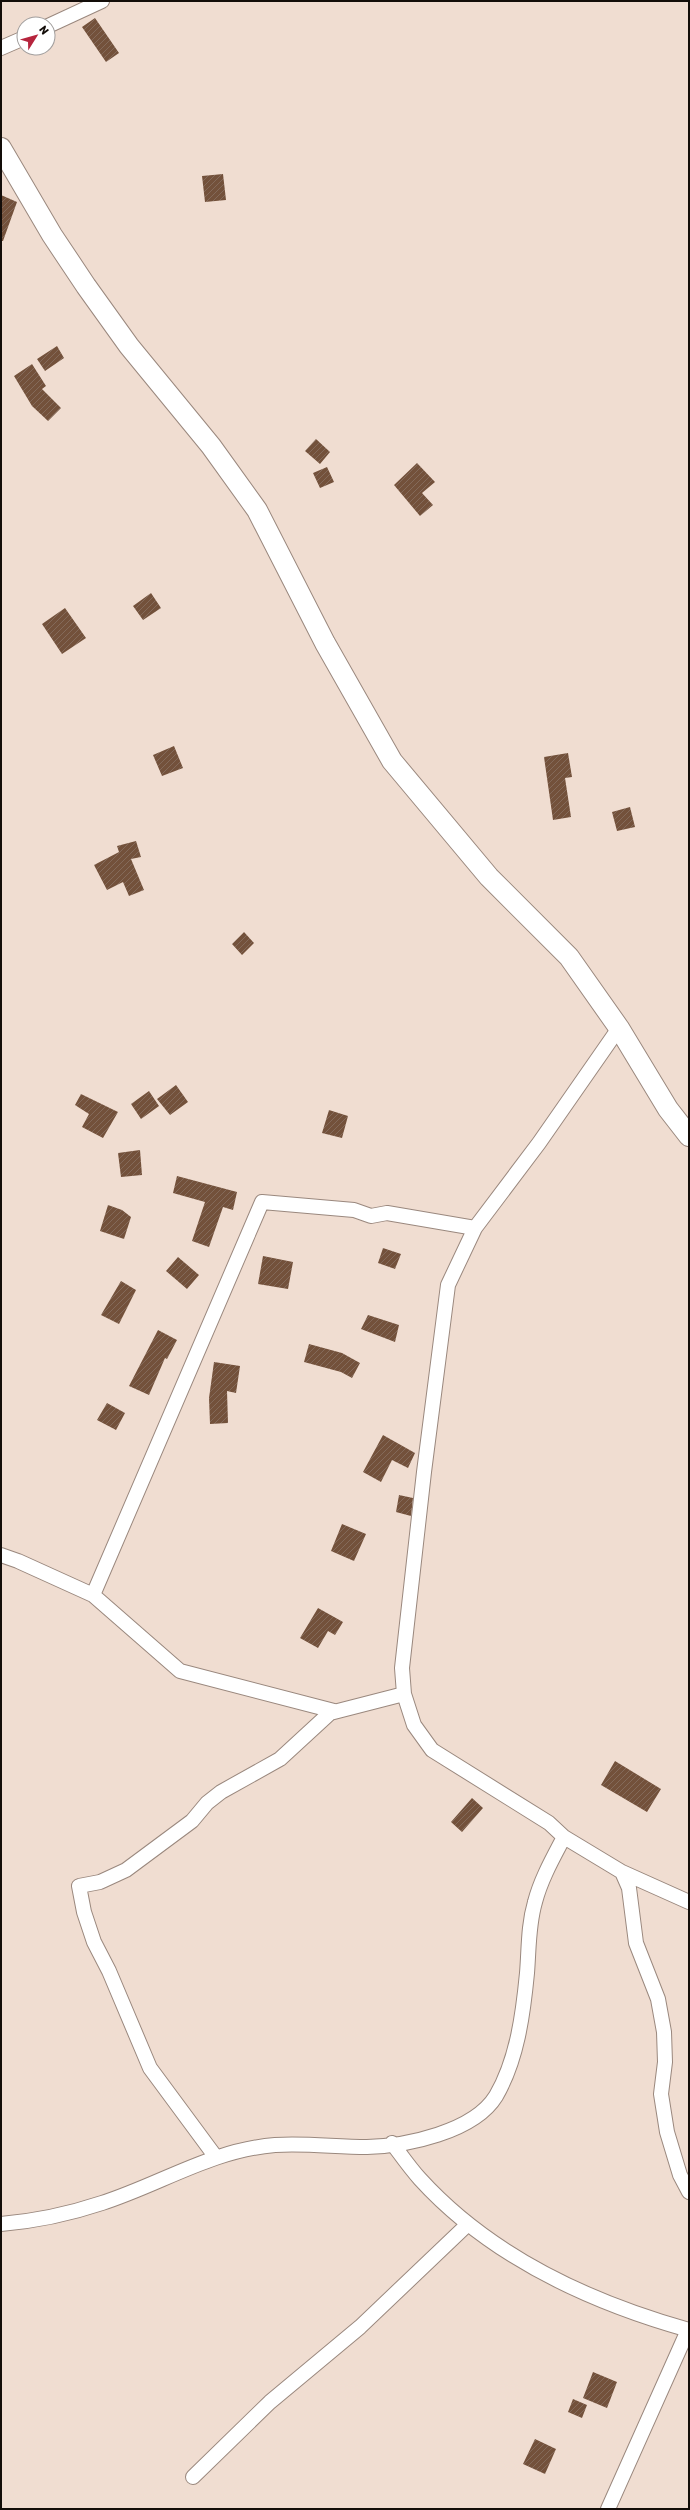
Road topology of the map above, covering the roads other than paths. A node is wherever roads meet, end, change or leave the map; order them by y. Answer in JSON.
{"nodes":[{"id":1,"x":102,"y":1,"type":"edge"},
{"id":2,"x":56,"y":22,"type":"edge"},
{"id":3,"x":16,"y":41,"type":"edge"},
{"id":4,"x":1,"y":48,"type":"edge"},
{"id":5,"x":1,"y":148,"type":"edge"},
{"id":6,"x":619,"y":1028,"type":"junction"},
{"id":7,"x":689,"y":1136,"type":"edge"},
{"id":8,"x":475,"y":1228,"type":"junction"},
{"id":9,"x":1,"y":1555,"type":"edge"},
{"id":10,"x":93,"y":1595,"type":"junction"},
{"id":11,"x":404,"y":1694,"type":"junction"},
{"id":12,"x":334,"y":1711,"type":"junction"},
{"id":13,"x":564,"y":1837,"type":"junction"},
{"id":14,"x":622,"y":1872,"type":"junction"},
{"id":15,"x":689,"y":1902,"type":"edge"},
{"id":16,"x":392,"y":2143,"type":"junction"},
{"id":17,"x":215,"y":2156,"type":"junction"},
{"id":18,"x":689,"y":2192,"type":"edge"},
{"id":19,"x":1,"y":2224,"type":"edge"},
{"id":20,"x":467,"y":2225,"type":"junction"},
{"id":21,"x":689,"y":2330,"type":"edge"},
{"id":22,"x":193,"y":2477,"type":"dead end"},
{"id":23,"x":608,"y":2509,"type":"edge"}],
"edges":[{"from":1,"to":2,"type":"street"},
{"from":3,"to":4,"type":"street"},
{"from":5,"to":6,"type":"street"},
{"from":6,"to":7,"type":"street"},
{"from":6,"to":8,"type":"street"},
{"from":8,"to":10,"type":"street"},
{"from":8,"to":11,"type":"street"},
{"from":9,"to":10,"type":"street"},
{"from":10,"to":12,"type":"street"},
{"from":11,"to":12,"type":"street"},
{"from":11,"to":13,"type":"street"},
{"from":12,"to":17,"type":"street"},
{"from":13,"to":14,"type":"street"},
{"from":13,"to":16,"type":"street"},
{"from":14,"to":15,"type":"street"},
{"from":14,"to":18,"type":"street"},
{"from":16,"to":17,"type":"street"},
{"from":16,"to":20,"type":"street"},
{"from":17,"to":19,"type":"street"},
{"from":20,"to":21,"type":"street"},
{"from":20,"to":22,"type":"street"},
{"from":21,"to":23,"type":"street"}]}
